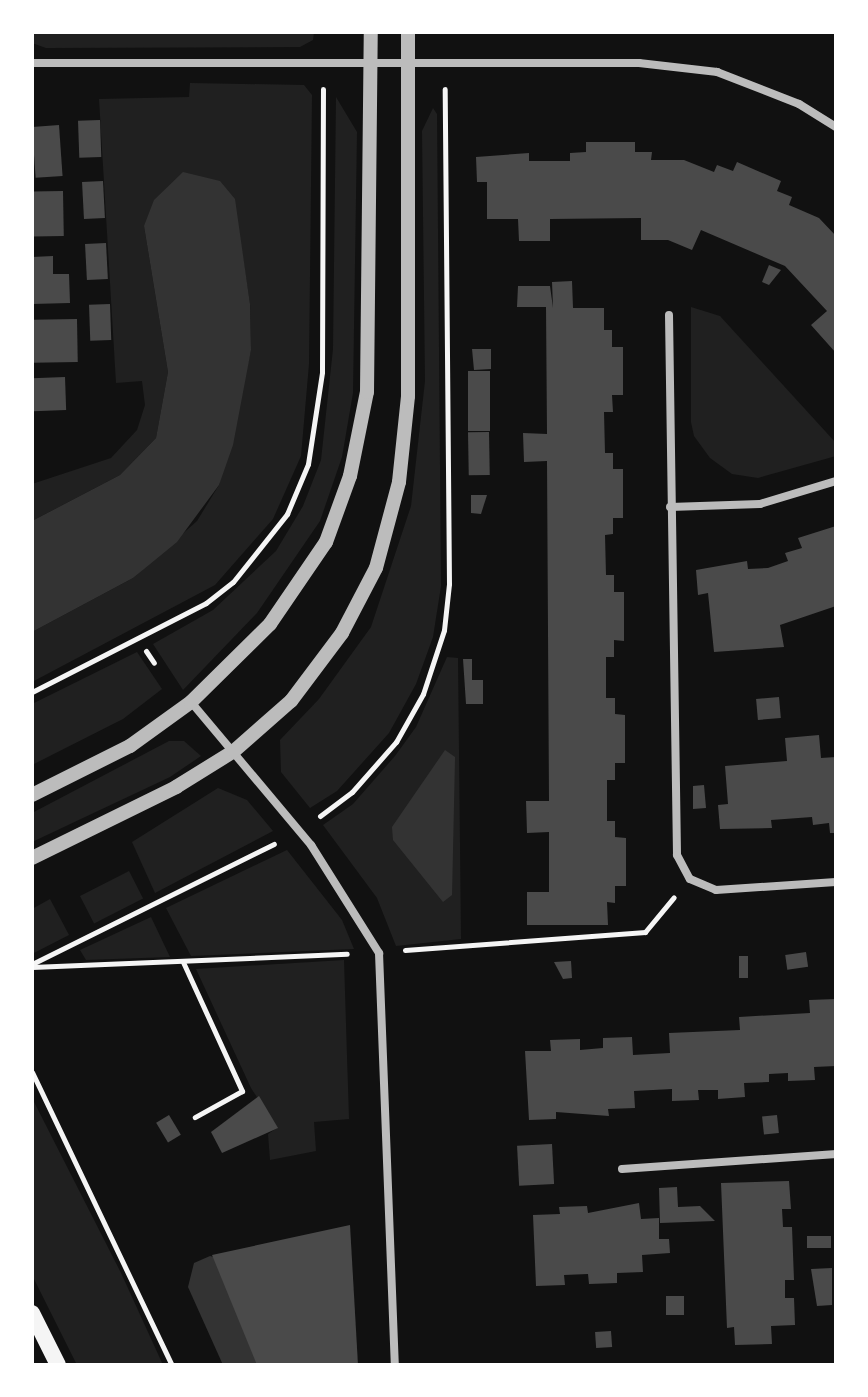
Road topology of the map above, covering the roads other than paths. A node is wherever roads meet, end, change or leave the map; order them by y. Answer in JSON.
{"nodes":[{"id":1,"x":371,"y":32,"type":"edge"},
{"id":2,"x":408,"y":32,"type":"edge"},
{"id":3,"x":32,"y":63,"type":"edge"},
{"id":4,"x":370,"y":67,"type":"junction"},
{"id":5,"x":407,"y":67,"type":"junction"},
{"id":6,"x":836,"y":127,"type":"edge"},
{"id":7,"x":669,"y":315,"type":"dead end"},
{"id":8,"x":836,"y":481,"type":"edge"},
{"id":9,"x":670,"y":507,"type":"junction"},
{"id":10,"x":191,"y":702,"type":"junction"},
{"id":11,"x":234,"y":751,"type":"junction"},
{"id":12,"x":32,"y":795,"type":"edge"},
{"id":13,"x":32,"y":858,"type":"edge"},
{"id":14,"x":836,"y":882,"type":"edge"},
{"id":15,"x":836,"y":1154,"type":"edge"},
{"id":16,"x":622,"y":1169,"type":"dead end"},
{"id":17,"x":32,"y":1313,"type":"edge"},
{"id":18,"x":58,"y":1365,"type":"edge"},
{"id":19,"x":395,"y":1365,"type":"edge"}],
"edges":[{"from":1,"to":4,"type":"street"},
{"from":2,"to":5,"type":"street"},
{"from":3,"to":4,"type":"street"},
{"from":4,"to":5,"type":"street"},
{"from":4,"to":10,"type":"street"},
{"from":5,"to":6,"type":"street"},
{"from":5,"to":11,"type":"street"},
{"from":7,"to":9,"type":"street"},
{"from":8,"to":9,"type":"street"},
{"from":9,"to":14,"type":"street"},
{"from":10,"to":11,"type":"street"},
{"from":10,"to":12,"type":"street"},
{"from":11,"to":13,"type":"street"},
{"from":11,"to":19,"type":"street"},
{"from":15,"to":16,"type":"street"},
{"from":17,"to":18,"type":"main road"}]}
